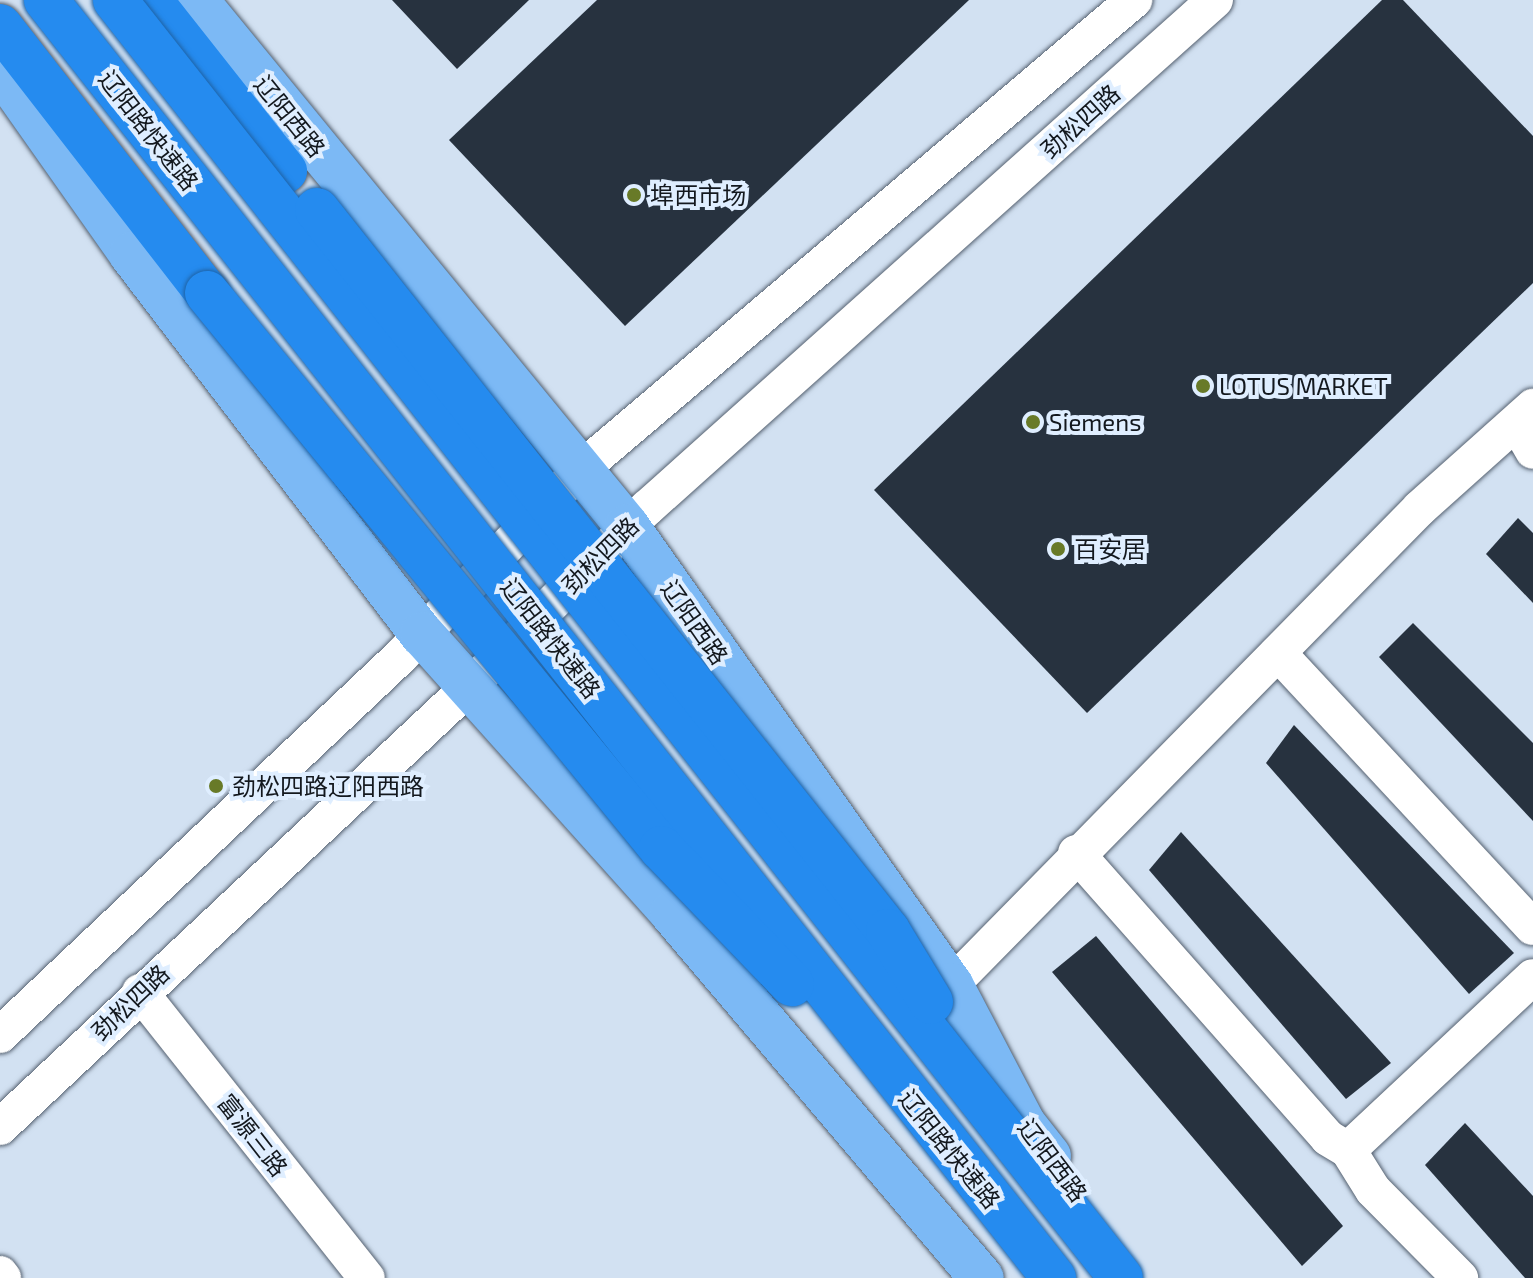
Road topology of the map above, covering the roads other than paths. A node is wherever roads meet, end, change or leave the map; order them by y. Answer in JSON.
{"nodes":[{"id":1,"x":46,"y":0,"type":"edge"},
{"id":2,"x":115,"y":0,"type":"edge"},
{"id":3,"x":150,"y":0,"type":"edge"},
{"id":4,"x":196,"y":0,"type":"edge"},
{"id":5,"x":1134,"y":0,"type":"edge"},
{"id":6,"x":1215,"y":0,"type":"edge"},
{"id":7,"x":0,"y":26,"type":"edge"},
{"id":8,"x":0,"y":68,"type":"edge"},
{"id":9,"x":1528,"y":427,"type":"edge"},
{"id":10,"x":580,"y":470,"type":"junction"},
{"id":11,"x":627,"y":526,"type":"junction"},
{"id":12,"x":422,"y":634,"type":"junction"},
{"id":13,"x":1278,"y":653,"type":"junction"},
{"id":14,"x":470,"y":686,"type":"junction"},
{"id":15,"x":1076,"y":853,"type":"junction"},
{"id":16,"x":1533,"y":927,"type":"edge"},
{"id":17,"x":1533,"y":977,"type":"edge"},
{"id":18,"x":951,"y":985,"type":"junction"},
{"id":19,"x":140,"y":992,"type":"junction"},
{"id":20,"x":0,"y":1035,"type":"edge"},
{"id":21,"x":1004,"y":1124,"type":"junction"},
{"id":22,"x":0,"y":1127,"type":"edge"},
{"id":23,"x":929,"y":1127,"type":"junction"},
{"id":24,"x":1348,"y":1150,"type":"junction"},
{"id":25,"x":367,"y":1278,"type":"edge"},
{"id":26,"x":982,"y":1278,"type":"edge"},
{"id":27,"x":1054,"y":1278,"type":"edge"},
{"id":28,"x":1121,"y":1278,"type":"edge"},
{"id":29,"x":1144,"y":1278,"type":"edge"},
{"id":30,"x":1460,"y":1278,"type":"edge"}],
"edges":[{"from":1,"to":23,"type":"highway","name":"辽阳路快速路","bridge":true},
{"from":2,"to":21,"type":"highway","name":"辽阳路快速路","bridge":true},
{"from":3,"to":21,"type":"highway","bridge":true},
{"from":4,"to":10,"type":"main road","name":"辽阳西路"},
{"from":5,"to":10,"type":"street"},
{"from":6,"to":11,"type":"street","name":"劲松四路"},
{"from":7,"to":23,"type":"highway","bridge":true},
{"from":8,"to":12,"type":"main road"},
{"from":9,"to":13,"type":"street"},
{"from":10,"to":11,"type":"main road","name":"辽阳西路"},
{"from":10,"to":12,"type":"street"},
{"from":11,"to":14,"type":"street","name":"劲松四路"},
{"from":11,"to":18,"type":"main road","name":"辽阳西路"},
{"from":12,"to":14,"type":"main road"},
{"from":12,"to":20,"type":"street"},
{"from":13,"to":15,"type":"street"},
{"from":13,"to":16,"type":"street"},
{"from":14,"to":19,"type":"street","name":"劲松四路"},
{"from":14,"to":26,"type":"main road"},
{"from":15,"to":18,"type":"street"},
{"from":15,"to":24,"type":"street"},
{"from":17,"to":24,"type":"street"},
{"from":18,"to":29,"type":"main road","name":"辽阳西路"},
{"from":19,"to":22,"type":"street","name":"劲松四路"},
{"from":19,"to":25,"type":"street","name":"富源三路"},
{"from":21,"to":28,"type":"highway","name":"辽阳路快速路","bridge":true},
{"from":23,"to":27,"type":"highway","name":"辽阳路快速路","bridge":true},
{"from":24,"to":30,"type":"street"}]}
